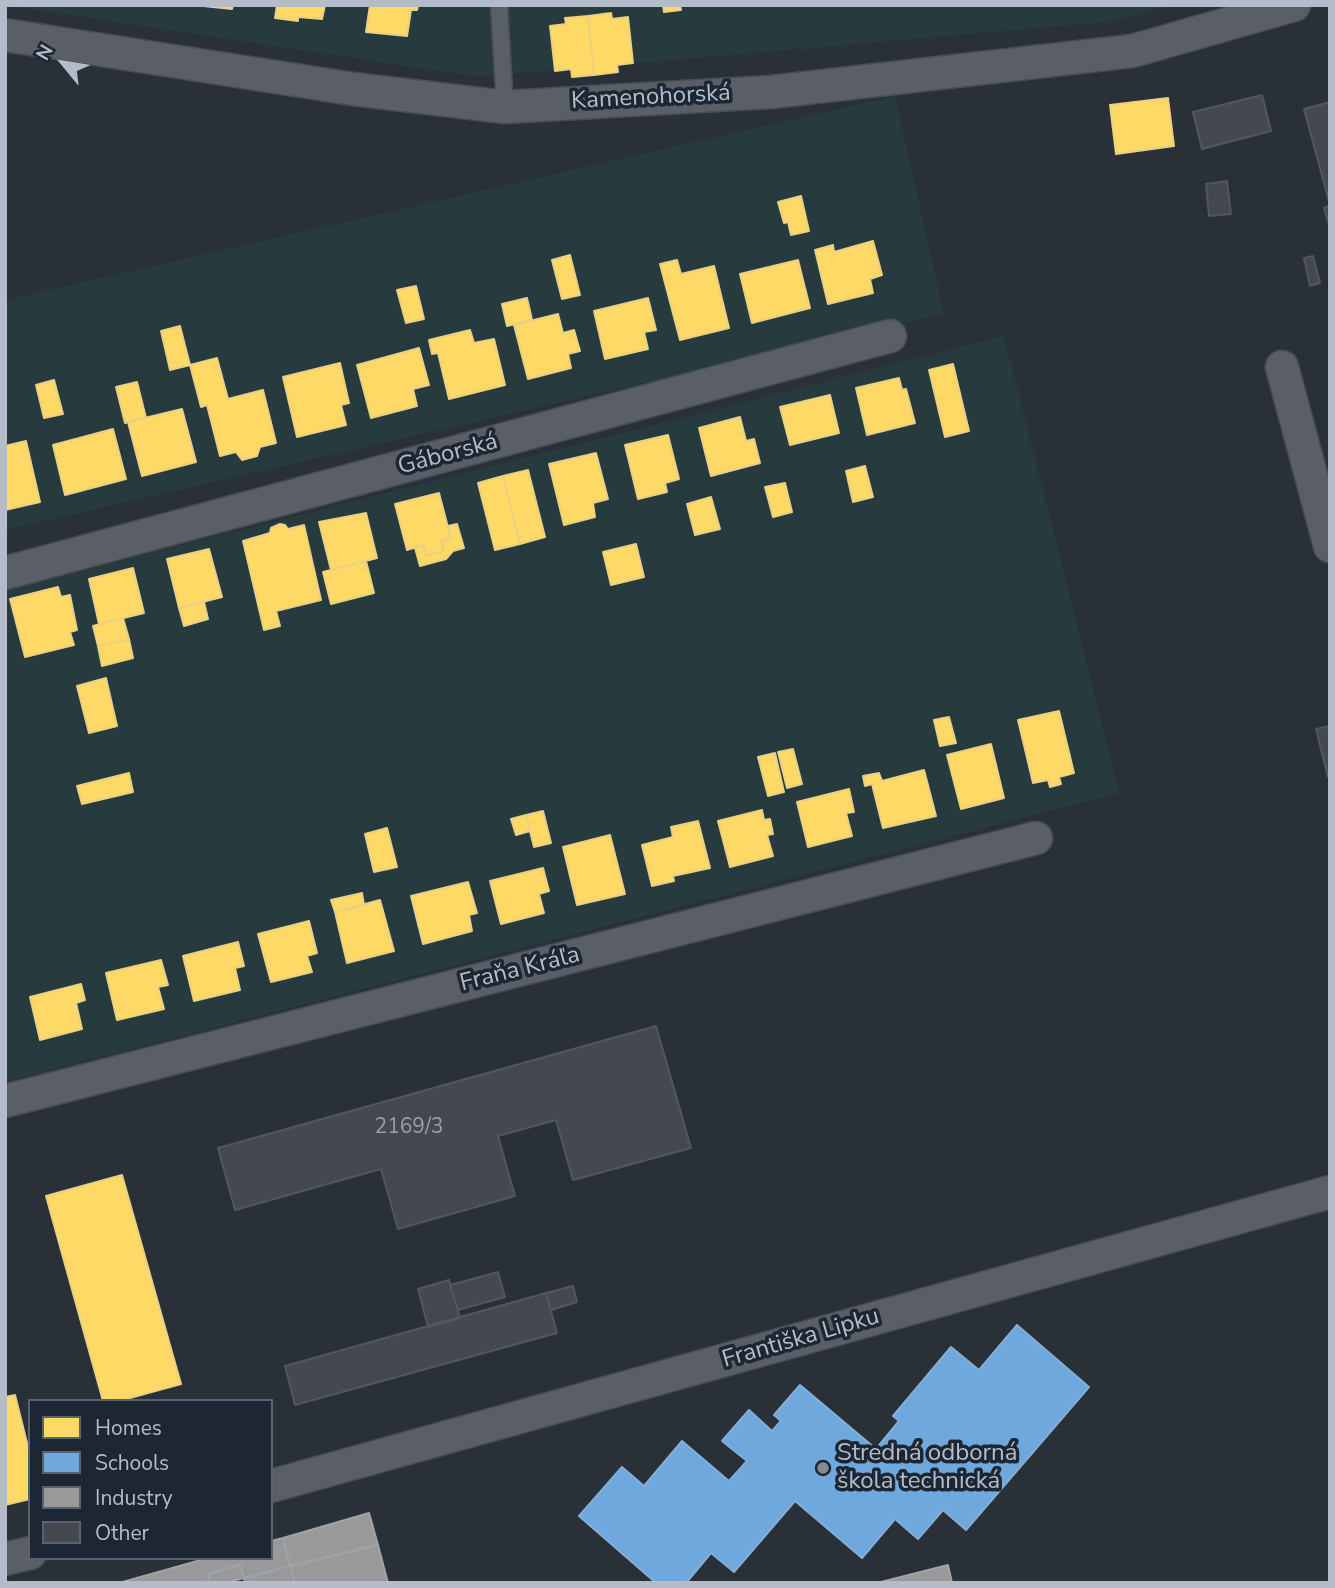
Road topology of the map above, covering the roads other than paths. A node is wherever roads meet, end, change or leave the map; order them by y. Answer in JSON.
{"nodes":[{"id":1,"x":499,"y":5,"type":"edge"},
{"id":2,"x":1294,"y":5,"type":"edge"},
{"id":3,"x":5,"y":35,"type":"edge"},
{"id":4,"x":505,"y":107,"type":"junction"},
{"id":5,"x":890,"y":336,"type":"dead end"},
{"id":6,"x":1282,"y":367,"type":"dead end"},
{"id":7,"x":1330,"y":546,"type":"edge"},
{"id":8,"x":5,"y":573,"type":"edge"},
{"id":9,"x":1035,"y":838,"type":"dead end"},
{"id":10,"x":5,"y":1101,"type":"edge"},
{"id":11,"x":1330,"y":1192,"type":"edge"},
{"id":12,"x":273,"y":1485,"type":"edge"},
{"id":13,"x":28,"y":1553,"type":"edge"},
{"id":14,"x":5,"y":1559,"type":"edge"}],
"edges":[{"from":1,"to":4,"type":"lane"},
{"from":2,"to":4,"type":"street","name":"Kamenohorská"},
{"from":3,"to":4,"type":"street","name":"Kamenohorská"},
{"from":5,"to":8,"type":"street","name":"Gáborská"},
{"from":6,"to":7,"type":"street"},
{"from":9,"to":10,"type":"street","name":"Fraňa Kráľa"},
{"from":11,"to":12,"type":"street","name":"Františka Lipku"},
{"from":13,"to":14,"type":"street"}]}
